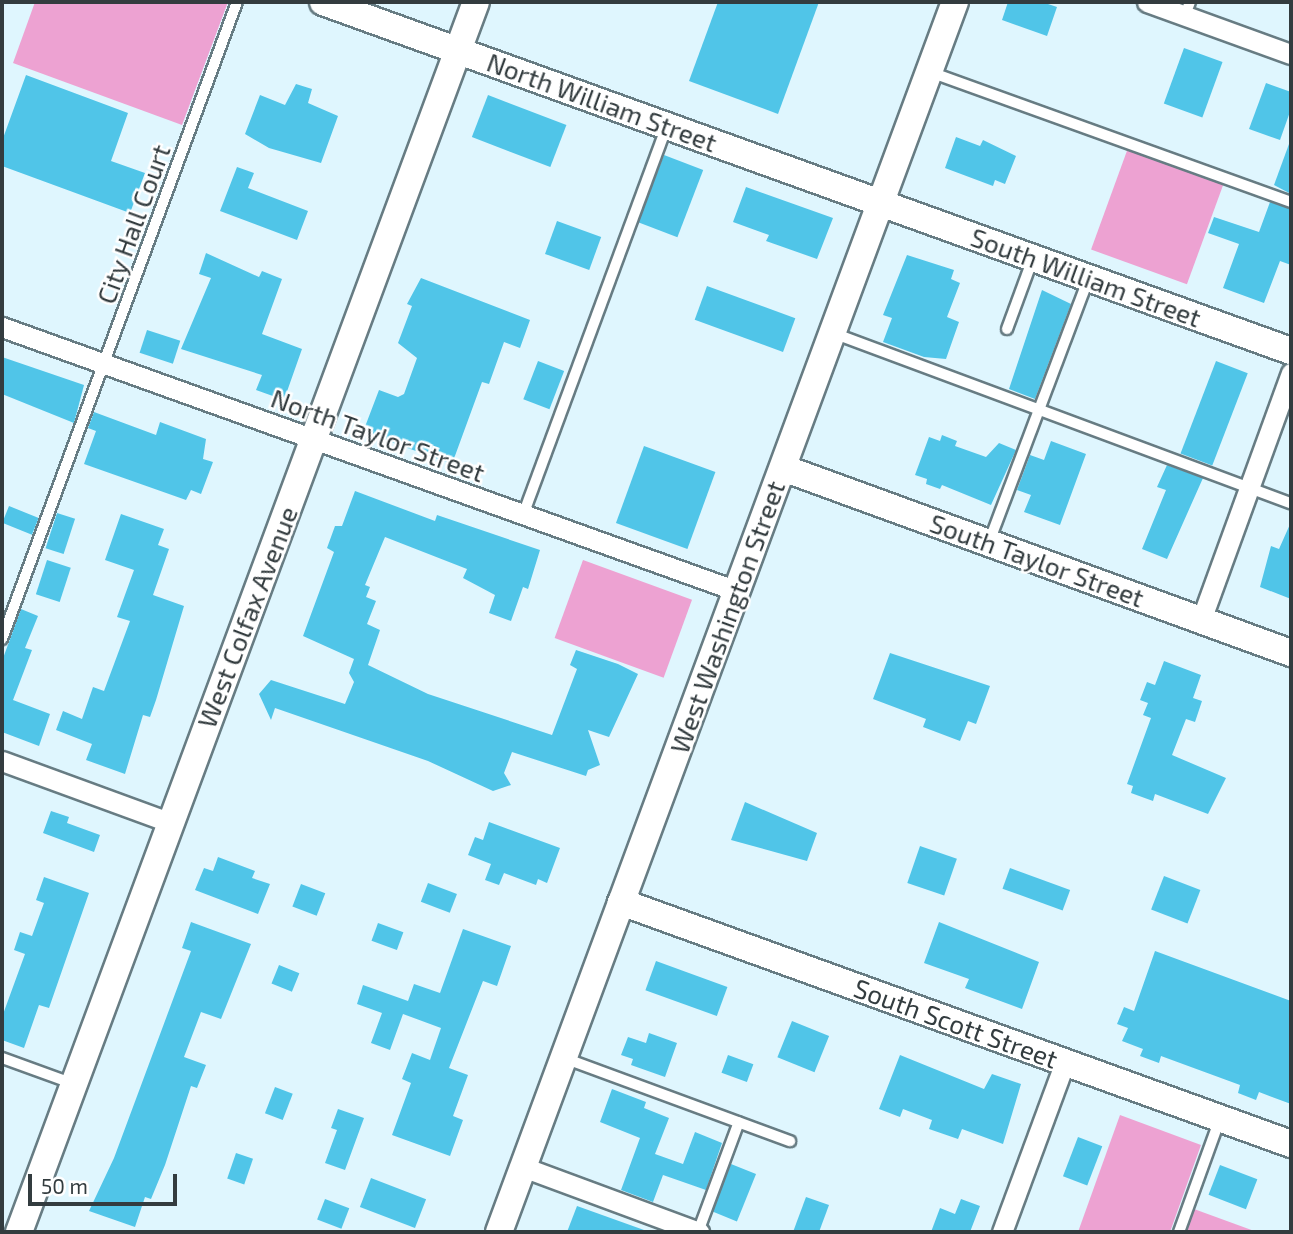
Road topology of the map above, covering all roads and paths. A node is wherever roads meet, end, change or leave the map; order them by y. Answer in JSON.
{"nodes":[{"id":1,"x":237,"y":2,"type":"edge"},
{"id":2,"x":323,"y":2,"type":"edge"},
{"id":3,"x":476,"y":2,"type":"edge"},
{"id":4,"x":955,"y":2,"type":"edge"},
{"id":5,"x":1147,"y":2,"type":"edge"},
{"id":6,"x":1188,"y":9,"type":"edge"},
{"id":7,"x":458,"y":51,"type":"junction"},
{"id":8,"x":1291,"y":54,"type":"edge"},
{"id":9,"x":929,"y":71,"type":"junction"},
{"id":10,"x":667,"y":125,"type":"junction"},
{"id":11,"x":881,"y":202,"type":"junction"},
{"id":12,"x":1291,"y":202,"type":"edge"},
{"id":13,"x":1033,"y":257,"type":"junction"},
{"id":14,"x":1089,"y":277,"type":"junction"},
{"id":15,"x":2,"y":327,"type":"edge"},
{"id":16,"x":1007,"y":329,"type":"dead end"},
{"id":17,"x":832,"y":333,"type":"junction"},
{"id":18,"x":1291,"y":351,"type":"edge"},
{"id":19,"x":103,"y":365,"type":"junction"},
{"id":20,"x":1291,"y":373,"type":"edge"},
{"id":21,"x":1039,"y":410,"type":"junction"},
{"id":22,"x":313,"y":440,"type":"junction"},
{"id":23,"x":783,"y":468,"type":"junction"},
{"id":24,"x":1248,"y":487,"type":"junction"},
{"id":25,"x":1291,"y":503,"type":"edge"},
{"id":26,"x":523,"y":515,"type":"junction"},
{"id":27,"x":989,"y":542,"type":"junction"},
{"id":28,"x":737,"y":592,"type":"junction"},
{"id":29,"x":1201,"y":620,"type":"junction"},
{"id":30,"x":2,"y":639,"type":"edge"},
{"id":31,"x":1291,"y":653,"type":"edge"},
{"id":32,"x":2,"y":761,"type":"edge"},
{"id":33,"x":171,"y":823,"type":"junction"},
{"id":34,"x":621,"y":902,"type":"junction"},
{"id":35,"x":2,"y":1058,"type":"edge"},
{"id":36,"x":564,"y":1058,"type":"junction"},
{"id":37,"x":1065,"y":1062,"type":"junction"},
{"id":38,"x":74,"y":1084,"type":"junction"},
{"id":39,"x":1220,"y":1118,"type":"junction"},
{"id":40,"x":739,"y":1122,"type":"junction"},
{"id":41,"x":790,"y":1141,"type":"dead end"},
{"id":42,"x":1291,"y":1144,"type":"edge"},
{"id":43,"x":523,"y":1167,"type":"junction"},
{"id":44,"x":19,"y":1232,"type":"edge"},
{"id":45,"x":499,"y":1232,"type":"edge"},
{"id":46,"x":698,"y":1232,"type":"edge"},
{"id":47,"x":1002,"y":1232,"type":"edge"},
{"id":48,"x":1179,"y":1232,"type":"edge"}],
"edges":[{"from":1,"to":19,"type":"lane","name":"City Hall Court"},
{"from":2,"to":7,"type":"street","name":"North William Street"},
{"from":3,"to":7,"type":"street","name":"West Colfax Avenue"},
{"from":4,"to":9,"type":"street","name":"West Washington Street"},
{"from":5,"to":6,"type":"street"},
{"from":6,"to":8,"type":"street"},
{"from":7,"to":10,"type":"street","name":"North William Street"},
{"from":7,"to":22,"type":"street","name":"West Colfax Avenue"},
{"from":9,"to":11,"type":"street","name":"West Washington Street"},
{"from":9,"to":12,"type":"lane"},
{"from":10,"to":11,"type":"street","name":"North William Street"},
{"from":10,"to":26,"type":"lane"},
{"from":11,"to":13,"type":"street","name":"South William Street"},
{"from":11,"to":17,"type":"street","name":"West Washington Street"},
{"from":13,"to":14,"type":"street","name":"South William Street"},
{"from":13,"to":16,"type":"lane"},
{"from":14,"to":18,"type":"street","name":"South William Street"},
{"from":14,"to":21,"type":"lane"},
{"from":15,"to":19,"type":"street","name":"North Taylor Street"},
{"from":17,"to":21,"type":"lane"},
{"from":17,"to":23,"type":"street","name":"West Washington Street"},
{"from":19,"to":22,"type":"street","name":"North Taylor Street"},
{"from":19,"to":30,"type":"lane","name":"City Hall Court"},
{"from":20,"to":24,"type":"street"},
{"from":21,"to":24,"type":"lane"},
{"from":21,"to":27,"type":"lane"},
{"from":22,"to":26,"type":"street","name":"North Taylor Street"},
{"from":22,"to":33,"type":"street","name":"West Colfax Avenue"},
{"from":23,"to":27,"type":"street","name":"South Taylor Street"},
{"from":23,"to":28,"type":"street","name":"West Washington Street"},
{"from":24,"to":25,"type":"lane"},
{"from":24,"to":29,"type":"street"},
{"from":26,"to":28,"type":"street","name":"North Taylor Street"},
{"from":27,"to":29,"type":"street","name":"South Taylor Street"},
{"from":28,"to":34,"type":"street","name":"West Washington Street"},
{"from":29,"to":31,"type":"street","name":"South Taylor Street"},
{"from":32,"to":33,"type":"street"},
{"from":33,"to":38,"type":"street","name":"West Colfax Avenue"},
{"from":34,"to":36,"type":"street","name":"West Washington Street"},
{"from":34,"to":37,"type":"street","name":"South Scott Street"},
{"from":35,"to":38,"type":"lane"},
{"from":36,"to":40,"type":"lane"},
{"from":36,"to":43,"type":"street","name":"West Washington Street"},
{"from":37,"to":39,"type":"street","name":"South Scott Street"},
{"from":37,"to":47,"type":"street"},
{"from":38,"to":44,"type":"street","name":"West Colfax Avenue"},
{"from":39,"to":42,"type":"street","name":"South Scott Street"},
{"from":39,"to":48,"type":"lane"},
{"from":40,"to":41,"type":"lane"},
{"from":40,"to":46,"type":"lane"},
{"from":43,"to":45,"type":"street","name":"West Washington Street"},
{"from":43,"to":46,"type":"street"}]}
